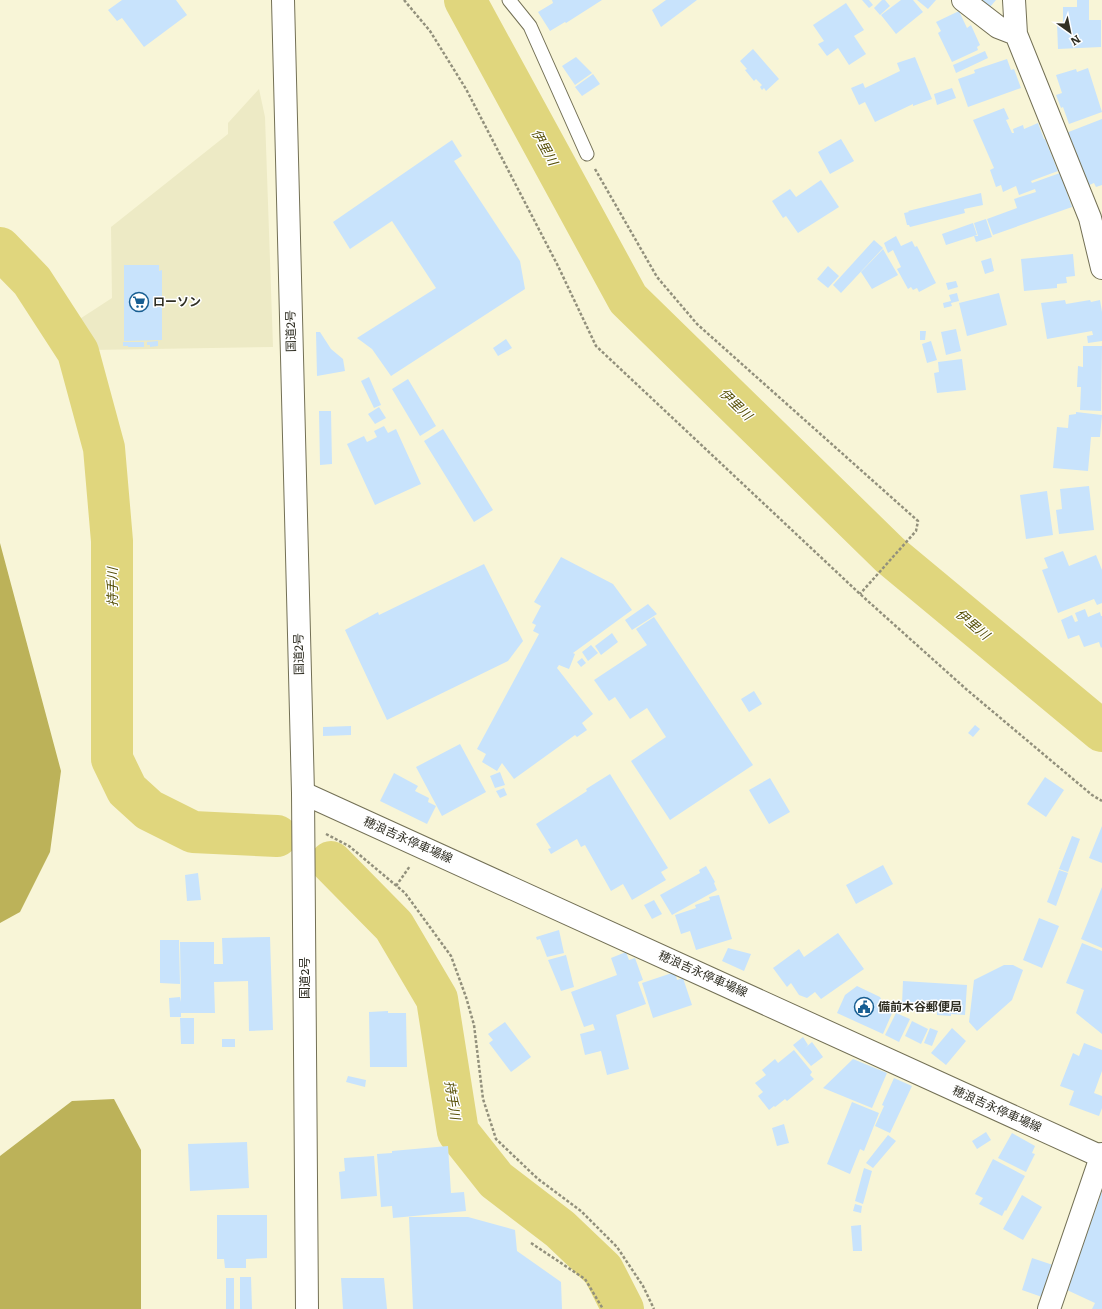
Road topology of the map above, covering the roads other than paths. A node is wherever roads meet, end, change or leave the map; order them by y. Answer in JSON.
{"nodes":[{"id":1,"x":283,"y":0,"type":"edge"},
{"id":2,"x":509,"y":0,"type":"edge"},
{"id":3,"x":963,"y":0,"type":"edge"},
{"id":4,"x":1014,"y":0,"type":"edge"},
{"id":5,"x":1016,"y":34,"type":"junction"},
{"id":6,"x":587,"y":154,"type":"road end"},
{"id":7,"x":1102,"y":268,"type":"edge"},
{"id":8,"x":303,"y":793,"type":"junction"},
{"id":9,"x":1102,"y":1155,"type":"edge"},
{"id":10,"x":307,"y":1309,"type":"edge"},
{"id":11,"x":1049,"y":1309,"type":"edge"}],
"edges":[{"from":1,"to":8,"type":"main road","name":"国道2号"},
{"from":2,"to":6,"type":"lane"},
{"from":3,"to":5,"type":"main road"},
{"from":4,"to":5,"type":"main road"},
{"from":5,"to":7,"type":"main road"},
{"from":8,"to":9,"type":"main road","name":"穂浪吉永停車場線"},
{"from":8,"to":10,"type":"main road","name":"国道2号"},
{"from":9,"to":11,"type":"main road"}]}
